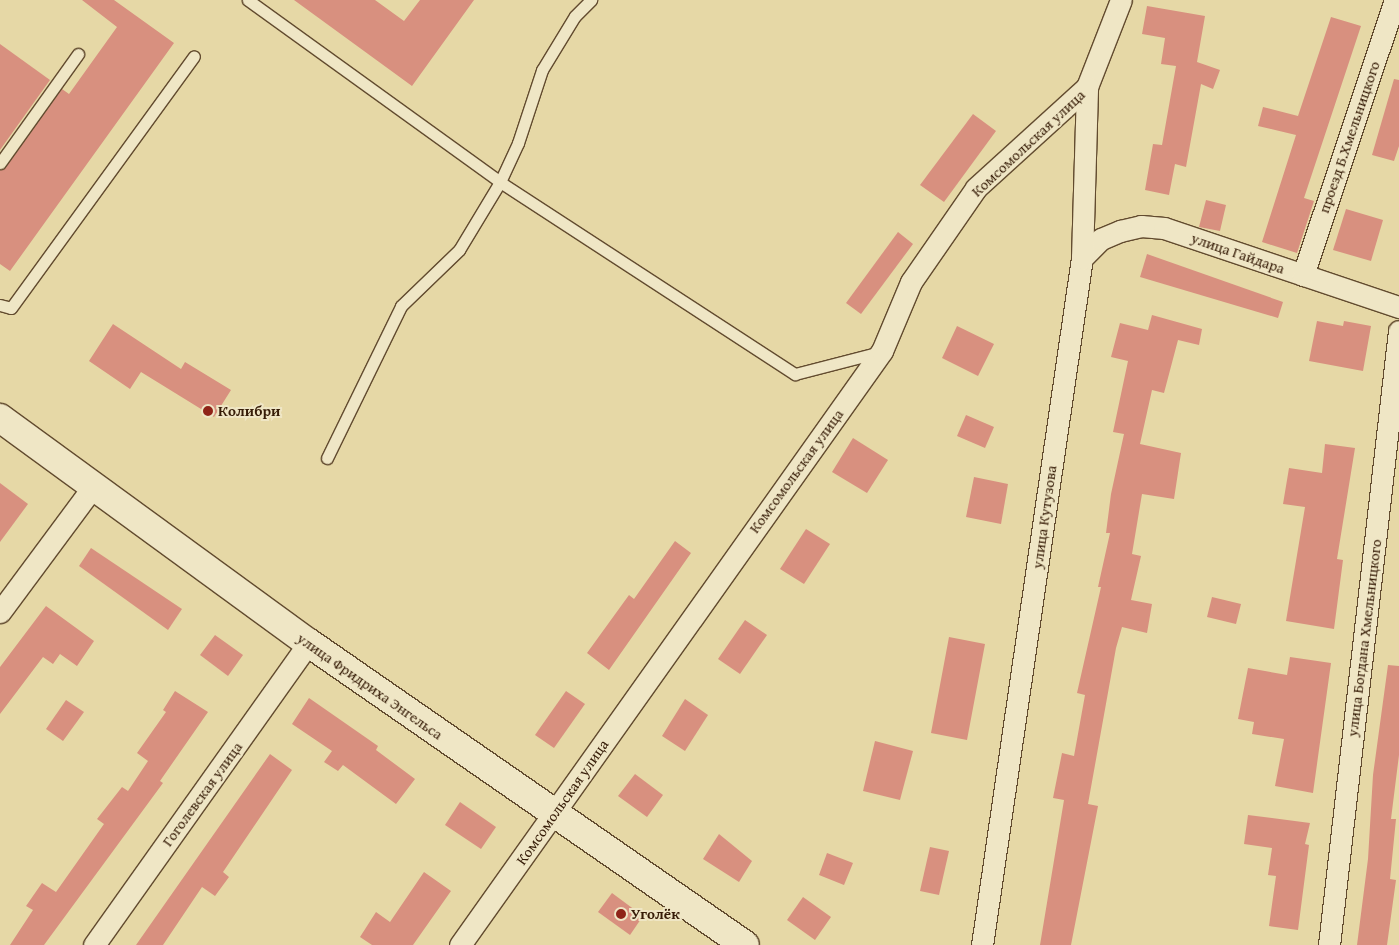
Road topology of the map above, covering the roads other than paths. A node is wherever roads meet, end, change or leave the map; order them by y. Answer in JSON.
{"nodes":[{"id":1,"x":248,"y":0,"type":"edge"},
{"id":2,"x":591,"y":0,"type":"edge"},
{"id":3,"x":1121,"y":0,"type":"edge"},
{"id":4,"x":1395,"y":0,"type":"edge"},
{"id":5,"x":78,"y":54,"type":"dead end"},
{"id":6,"x":194,"y":56,"type":"dead end"},
{"id":7,"x":1087,"y":87,"type":"junction"},
{"id":8,"x":0,"y":162,"type":"edge"},
{"id":9,"x":500,"y":182,"type":"junction"},
{"id":10,"x":1082,"y":258,"type":"junction"},
{"id":11,"x":1303,"y":275,"type":"junction"},
{"id":12,"x":0,"y":305,"type":"edge"},
{"id":13,"x":1399,"y":307,"type":"edge"},
{"id":14,"x":1399,"y":331,"type":"edge"},
{"id":15,"x":882,"y":351,"type":"junction"},
{"id":16,"x":0,"y":418,"type":"edge"},
{"id":17,"x":327,"y":458,"type":"dead end"},
{"id":18,"x":93,"y":487,"type":"junction"},
{"id":19,"x":0,"y":612,"type":"edge"},
{"id":20,"x":309,"y":643,"type":"junction"},
{"id":21,"x":552,"y":814,"type":"junction"},
{"id":22,"x":94,"y":945,"type":"edge"},
{"id":23,"x":460,"y":945,"type":"edge"},
{"id":24,"x":745,"y":945,"type":"edge"},
{"id":25,"x":982,"y":945,"type":"edge"},
{"id":26,"x":1329,"y":945,"type":"edge"}],
"edges":[{"from":1,"to":9,"type":"lane"},
{"from":2,"to":9,"type":"lane"},
{"from":3,"to":7,"type":"street","name":"Комсомольская улица"},
{"from":4,"to":11,"type":"street","name":"проезд Б.Хмельницкого"},
{"from":5,"to":8,"type":"lane"},
{"from":6,"to":12,"type":"lane"},
{"from":7,"to":10,"type":"street","name":"улица Кутузова"},
{"from":7,"to":15,"type":"street","name":"Комсомольская улица"},
{"from":9,"to":15,"type":"lane"},
{"from":9,"to":17,"type":"lane"},
{"from":10,"to":11,"type":"street","name":"улица Гайдара"},
{"from":10,"to":25,"type":"street","name":"улица Кутузова"},
{"from":11,"to":13,"type":"street","name":"улица Гайдара"},
{"from":14,"to":26,"type":"street","name":"улица Богдана Хмельницкого"},
{"from":15,"to":21,"type":"street","name":"Комсомольская улица"},
{"from":16,"to":18,"type":"main road","name":"улица Фридриха Энгельса"},
{"from":18,"to":19,"type":"street"},
{"from":18,"to":20,"type":"main road","name":"улица Фридриха Энгельса"},
{"from":20,"to":21,"type":"main road","name":"улица Фридриха Энгельса"},
{"from":20,"to":22,"type":"street","name":"Гоголевская улица"},
{"from":21,"to":23,"type":"street","name":"Комсомольская улица"},
{"from":21,"to":24,"type":"main road","name":"улица Фридриха Энгельса"}]}
